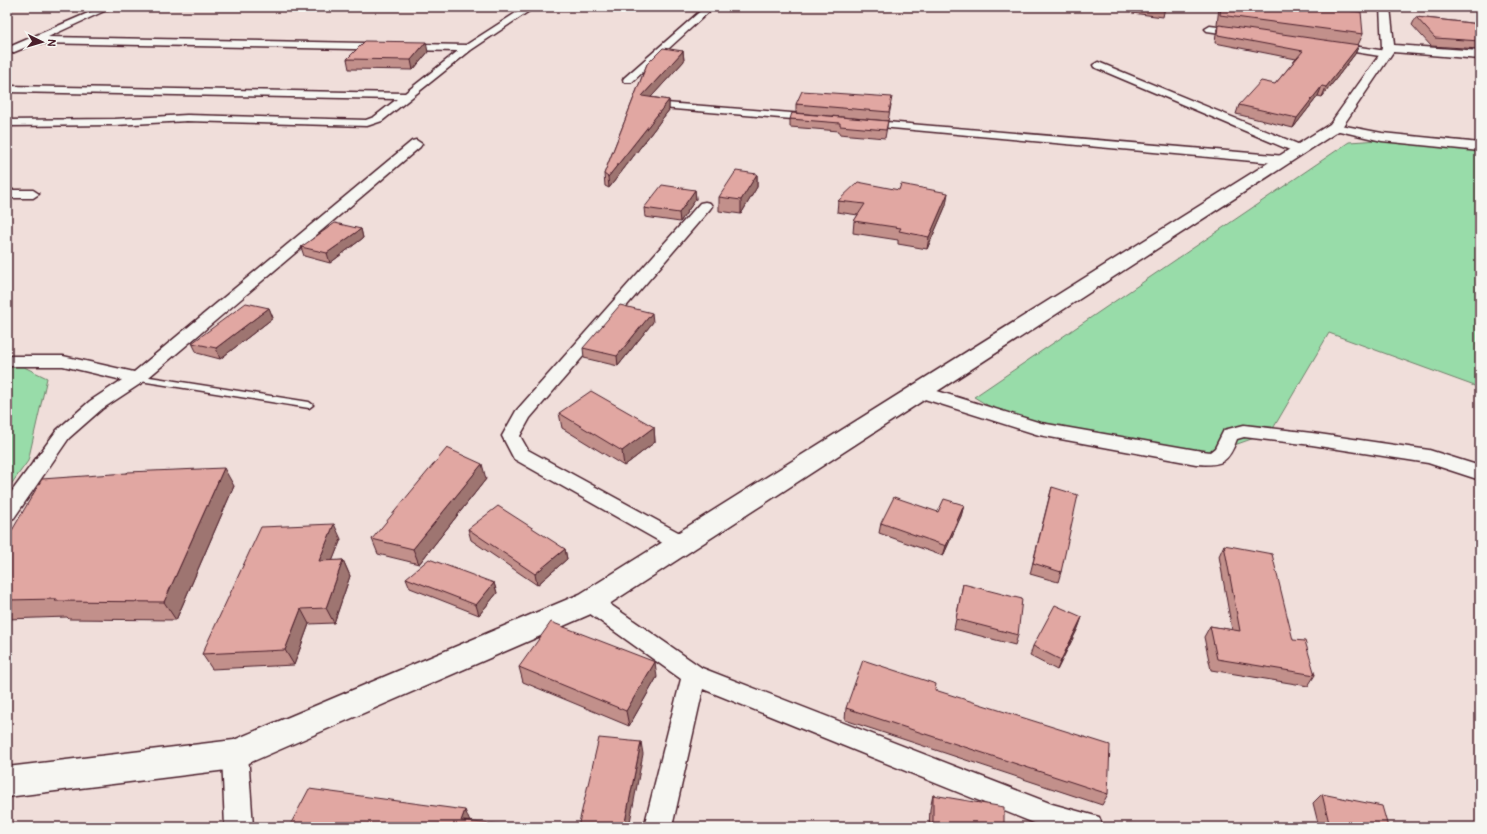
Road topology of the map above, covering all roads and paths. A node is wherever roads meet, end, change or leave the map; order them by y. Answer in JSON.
{"nodes":[{"id":1,"x":109,"y":7,"type":"edge"},
{"id":2,"x":531,"y":7,"type":"edge"},
{"id":3,"x":710,"y":7,"type":"edge"},
{"id":4,"x":1385,"y":7,"type":"edge"},
{"id":5,"x":1210,"y":29,"type":"dead end"},
{"id":6,"x":1248,"y":34,"type":"edge"},
{"id":7,"x":35,"y":40,"type":"junction"},
{"id":8,"x":1325,"y":45,"type":"edge"},
{"id":9,"x":468,"y":48,"type":"junction"},
{"id":10,"x":1387,"y":51,"type":"junction"},
{"id":11,"x":7,"y":52,"type":"edge"},
{"id":12,"x":1480,"y":55,"type":"edge"},
{"id":13,"x":1098,"y":65,"type":"dead end"},
{"id":14,"x":628,"y":80,"type":"dead end"},
{"id":15,"x":7,"y":89,"type":"edge"},
{"id":16,"x":409,"y":96,"type":"junction"},
{"id":17,"x":666,"y":106,"type":"edge"},
{"id":18,"x":826,"y":119,"type":"edge"},
{"id":19,"x":850,"y":121,"type":"edge"},
{"id":20,"x":7,"y":123,"type":"edge"},
{"id":21,"x":1335,"y":127,"type":"junction"},
{"id":22,"x":416,"y":144,"type":"dead end"},
{"id":23,"x":1480,"y":147,"type":"edge"},
{"id":24,"x":1293,"y":155,"type":"junction"},
{"id":25,"x":7,"y":194,"type":"edge"},
{"id":26,"x":33,"y":194,"type":"dead end"},
{"id":27,"x":705,"y":206,"type":"dead end"},
{"id":28,"x":7,"y":361,"type":"edge"},
{"id":29,"x":137,"y":378,"type":"junction"},
{"id":30,"x":921,"y":392,"type":"junction"},
{"id":31,"x":309,"y":405,"type":"dead end"},
{"id":32,"x":1480,"y":473,"type":"edge"},
{"id":33,"x":7,"y":513,"type":"edge"},
{"id":34,"x":682,"y":544,"type":"junction"},
{"id":35,"x":590,"y":602,"type":"junction"},
{"id":36,"x":694,"y":674,"type":"junction"},
{"id":37,"x":235,"y":754,"type":"junction"},
{"id":38,"x":7,"y":782,"type":"edge"},
{"id":39,"x":1052,"y":822,"type":"edge"},
{"id":40,"x":239,"y":827,"type":"edge"},
{"id":41,"x":658,"y":827,"type":"edge"},
{"id":42,"x":1089,"y":827,"type":"edge"}],
"edges":[{"from":1,"to":7,"type":"street"},
{"from":2,"to":9,"type":"street"},
{"from":3,"to":14,"type":"street"},
{"from":4,"to":10,"type":"street"},
{"from":5,"to":6,"type":"street"},
{"from":7,"to":9,"type":"street"},
{"from":7,"to":11,"type":"street"},
{"from":8,"to":10,"type":"street"},
{"from":9,"to":16,"type":"street"},
{"from":10,"to":12,"type":"street"},
{"from":10,"to":21,"type":"street"},
{"from":13,"to":24,"type":"street"},
{"from":15,"to":16,"type":"street"},
{"from":16,"to":20,"type":"street"},
{"from":17,"to":18,"type":"street"},
{"from":19,"to":24,"type":"street"},
{"from":21,"to":23,"type":"street"},
{"from":21,"to":24,"type":"street"},
{"from":22,"to":29,"type":"street"},
{"from":24,"to":30,"type":"street"},
{"from":25,"to":26,"type":"street"},
{"from":27,"to":34,"type":"street"},
{"from":28,"to":29,"type":"street"},
{"from":29,"to":31,"type":"lane"},
{"from":29,"to":33,"type":"street"},
{"from":30,"to":32,"type":"street"},
{"from":30,"to":34,"type":"street"},
{"from":34,"to":35,"type":"street"},
{"from":35,"to":36,"type":"street"},
{"from":35,"to":37,"type":"street"},
{"from":36,"to":39,"type":"street"},
{"from":36,"to":41,"type":"street"},
{"from":37,"to":38,"type":"street"},
{"from":37,"to":40,"type":"street"},
{"from":39,"to":42,"type":"street"}]}
